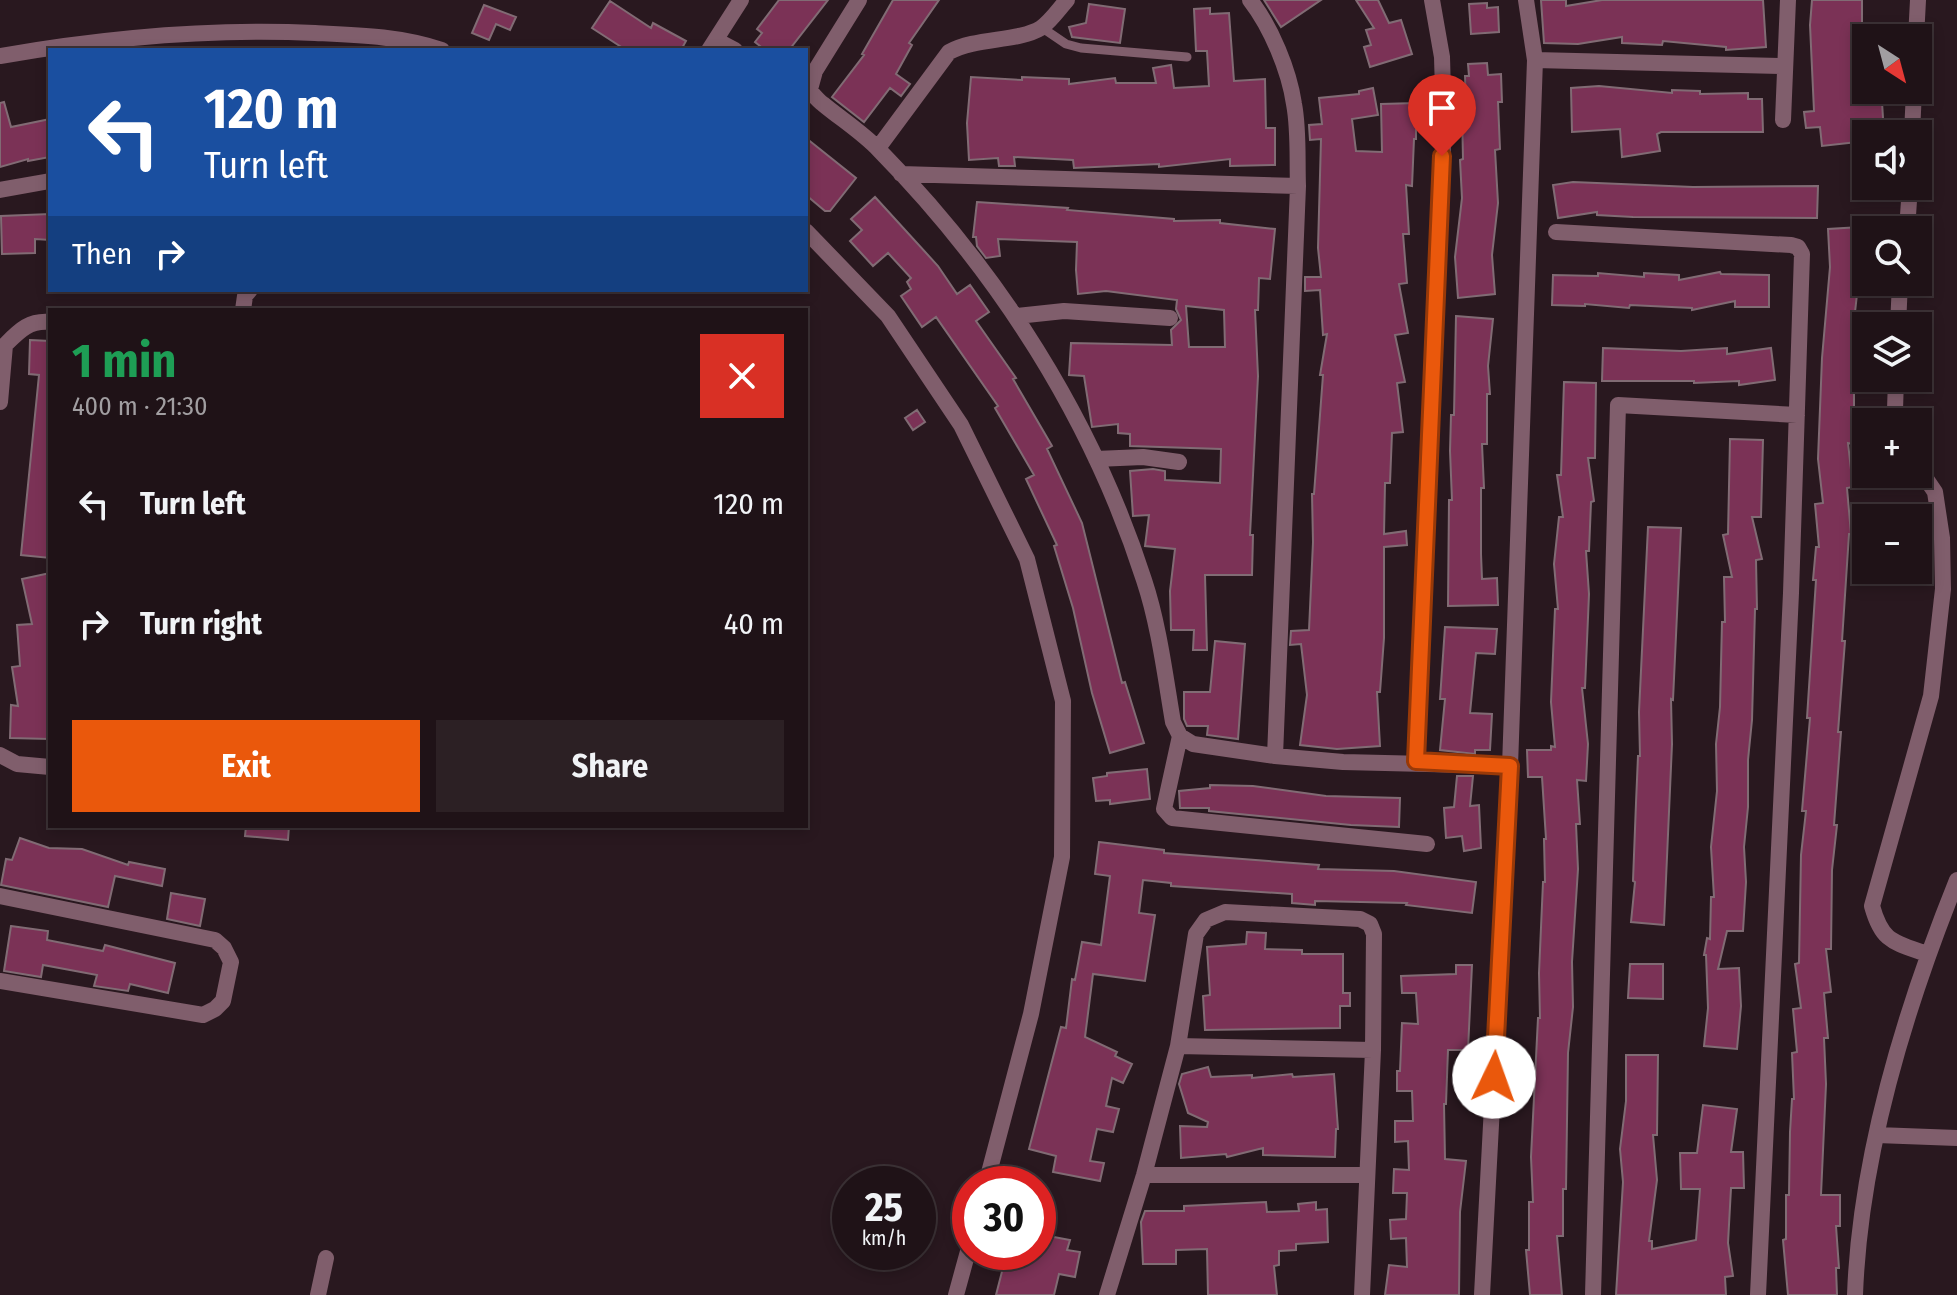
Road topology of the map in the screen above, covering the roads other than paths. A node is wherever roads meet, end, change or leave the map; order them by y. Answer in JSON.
{"nodes":[{"id":1,"x":741,"y":0,"type":"edge"},
{"id":2,"x":859,"y":0,"type":"edge"},
{"id":3,"x":1067,"y":0,"type":"edge"},
{"id":4,"x":1250,"y":0,"type":"edge"},
{"id":5,"x":1432,"y":0,"type":"edge"},
{"id":6,"x":1526,"y":0,"type":"edge"},
{"id":7,"x":1788,"y":0,"type":"edge"},
{"id":8,"x":1918,"y":0,"type":"edge"},
{"id":9,"x":1917,"y":24,"type":"edge"},
{"id":10,"x":1041,"y":27,"type":"junction"},
{"id":11,"x":713,"y":45,"type":"edge"},
{"id":12,"x":435,"y":48,"type":"edge"},
{"id":13,"x":0,"y":56,"type":"edge"},
{"id":14,"x":1187,"y":57,"type":"dead end"},
{"id":15,"x":1535,"y":60,"type":"junction"},
{"id":16,"x":1785,"y":66,"type":"junction"},
{"id":17,"x":808,"y":88,"type":"edge"},
{"id":18,"x":1783,"y":120,"type":"dead end"},
{"id":19,"x":878,"y":148,"type":"junction"},
{"id":20,"x":901,"y":174,"type":"junction"},
{"id":21,"x":48,"y":181,"type":"edge"},
{"id":22,"x":1298,"y":186,"type":"junction"},
{"id":23,"x":0,"y":190,"type":"edge"},
{"id":24,"x":1556,"y":232,"type":"dead end"},
{"id":25,"x":808,"y":233,"type":"edge"},
{"id":26,"x":1017,"y":316,"type":"junction"},
{"id":27,"x":1170,"y":318,"type":"dead end"},
{"id":28,"x":48,"y":322,"type":"edge"},
{"id":29,"x":0,"y":402,"type":"edge"},
{"id":30,"x":1797,"y":415,"type":"junction"},
{"id":31,"x":1096,"y":459,"type":"junction"},
{"id":32,"x":1179,"y":462,"type":"dead end"},
{"id":33,"x":1932,"y":488,"type":"edge"},
{"id":34,"x":1180,"y":736,"type":"junction"},
{"id":35,"x":0,"y":755,"type":"edge"},
{"id":36,"x":1275,"y":756,"type":"junction"},
{"id":37,"x":1416,"y":761,"type":"junction"},
{"id":38,"x":1510,"y":766,"type":"junction"},
{"id":39,"x":48,"y":767,"type":"edge"},
{"id":40,"x":1427,"y":844,"type":"dead end"},
{"id":41,"x":1957,"y":880,"type":"edge"},
{"id":42,"x":0,"y":896,"type":"edge"},
{"id":43,"x":1927,"y":954,"type":"junction"},
{"id":44,"x":0,"y":981,"type":"edge"},
{"id":45,"x":1178,"y":1046,"type":"junction"},
{"id":46,"x":1373,"y":1050,"type":"junction"},
{"id":47,"x":1877,"y":1135,"type":"junction"},
{"id":48,"x":1957,"y":1138,"type":"edge"},
{"id":49,"x":991,"y":1166,"type":"edge"},
{"id":50,"x":1144,"y":1175,"type":"junction"},
{"id":51,"x":1367,"y":1175,"type":"junction"},
{"id":52,"x":326,"y":1258,"type":"dead end"},
{"id":53,"x":963,"y":1270,"type":"edge"},
{"id":54,"x":318,"y":1295,"type":"edge"},
{"id":55,"x":956,"y":1295,"type":"edge"},
{"id":56,"x":1107,"y":1295,"type":"edge"},
{"id":57,"x":1362,"y":1295,"type":"edge"},
{"id":58,"x":1482,"y":1295,"type":"edge"},
{"id":59,"x":1593,"y":1295,"type":"edge"},
{"id":60,"x":1758,"y":1295,"type":"edge"},
{"id":61,"x":1855,"y":1295,"type":"edge"}],
"edges":[{"from":1,"to":11,"type":"street"},
{"from":2,"to":17,"type":"street"},
{"from":3,"to":10,"type":"street"},
{"from":4,"to":22,"type":"street"},
{"from":5,"to":37,"type":"street"},
{"from":6,"to":15,"type":"street"},
{"from":7,"to":16,"type":"street"},
{"from":8,"to":9,"type":"street"},
{"from":10,"to":14,"type":"lane"},
{"from":10,"to":19,"type":"street"},
{"from":12,"to":13,"type":"street"},
{"from":15,"to":16,"type":"street"},
{"from":15,"to":38,"type":"street"},
{"from":16,"to":18,"type":"street"},
{"from":17,"to":19,"type":"street"},
{"from":19,"to":20,"type":"street"},
{"from":20,"to":22,"type":"street"},
{"from":20,"to":26,"type":"street"},
{"from":21,"to":23,"type":"street"},
{"from":22,"to":36,"type":"street"},
{"from":24,"to":30,"type":"street"},
{"from":25,"to":49,"type":"street"},
{"from":26,"to":27,"type":"street"},
{"from":26,"to":31,"type":"street"},
{"from":28,"to":29,"type":"street"},
{"from":30,"to":59,"type":"street"},
{"from":30,"to":60,"type":"street"},
{"from":31,"to":32,"type":"street"},
{"from":31,"to":34,"type":"street"},
{"from":33,"to":43,"type":"street"},
{"from":34,"to":36,"type":"street"},
{"from":34,"to":40,"type":"street"},
{"from":35,"to":39,"type":"street"},
{"from":36,"to":37,"type":"street"},
{"from":37,"to":38,"type":"street"},
{"from":38,"to":58,"type":"street"},
{"from":41,"to":43,"type":"street"},
{"from":42,"to":44,"type":"street"},
{"from":43,"to":47,"type":"street"},
{"from":45,"to":46,"type":"street"},
{"from":45,"to":46,"type":"street"},
{"from":45,"to":50,"type":"street"},
{"from":46,"to":51,"type":"street"},
{"from":47,"to":48,"type":"street"},
{"from":47,"to":61,"type":"street"},
{"from":50,"to":51,"type":"street"},
{"from":50,"to":56,"type":"street"},
{"from":51,"to":57,"type":"street"},
{"from":52,"to":54,"type":"street"},
{"from":53,"to":55,"type":"street"}]}
